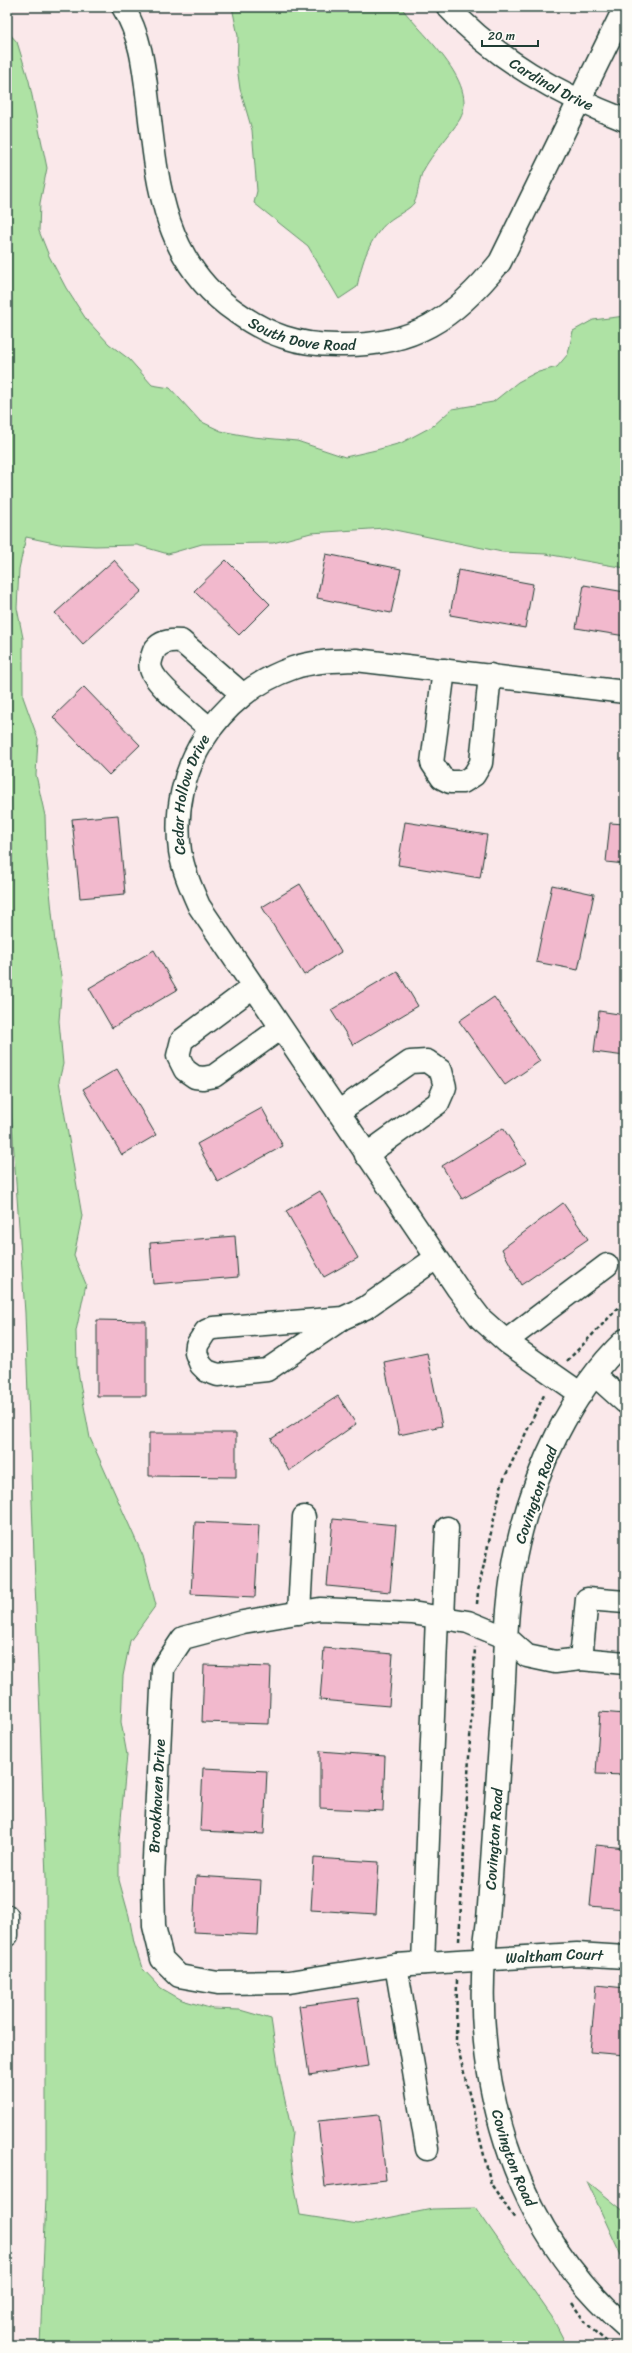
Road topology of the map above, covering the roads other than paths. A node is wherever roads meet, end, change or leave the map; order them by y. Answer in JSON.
{"nodes":[{"id":1,"x":123,"y":7,"type":"edge"},
{"id":2,"x":448,"y":7,"type":"edge"},
{"id":3,"x":625,"y":7,"type":"edge"},
{"id":4,"x":579,"y":102,"type":"junction"},
{"id":5,"x":625,"y":120,"type":"edge"},
{"id":6,"x":444,"y":670,"type":"junction"},
{"id":7,"x":490,"y":675,"type":"junction"},
{"id":8,"x":625,"y":692,"type":"edge"},
{"id":9,"x":242,"y":694,"type":"junction"},
{"id":10,"x":210,"y":729,"type":"junction"},
{"id":11,"x":253,"y":987,"type":"junction"},
{"id":12,"x":280,"y":1028,"type":"junction"},
{"id":13,"x":338,"y":1112,"type":"junction"},
{"id":14,"x":366,"y":1155,"type":"junction"},
{"id":15,"x":436,"y":1258,"type":"junction"},
{"id":16,"x":607,"y":1265,"type":"dead end"},
{"id":17,"x":343,"y":1318,"type":"junction"},
{"id":18,"x":625,"y":1340,"type":"edge"},
{"id":19,"x":506,"y":1341,"type":"junction"},
{"id":20,"x":595,"y":1375,"type":"junction"},
{"id":21,"x":581,"y":1394,"type":"junction"},
{"id":22,"x":625,"y":1402,"type":"edge"},
{"id":23,"x":304,"y":1517,"type":"dead end"},
{"id":24,"x":448,"y":1528,"type":"dead end"},
{"id":25,"x":625,"y":1602,"type":"edge"},
{"id":26,"x":299,"y":1613,"type":"junction"},
{"id":27,"x":440,"y":1618,"type":"junction"},
{"id":28,"x":507,"y":1638,"type":"junction"},
{"id":29,"x":581,"y":1659,"type":"junction"},
{"id":30,"x":625,"y":1663,"type":"edge"},
{"id":31,"x":7,"y":1916,"type":"edge"},
{"id":32,"x":7,"y":1935,"type":"edge"},
{"id":33,"x":625,"y":1957,"type":"edge"},
{"id":34,"x":483,"y":1959,"type":"junction"},
{"id":35,"x":423,"y":1963,"type":"junction"},
{"id":36,"x":396,"y":1965,"type":"junction"},
{"id":37,"x":427,"y":2149,"type":"dead end"},
{"id":38,"x":625,"y":2326,"type":"edge"}],
"edges":[{"from":1,"to":4,"type":"main road","name":"South Dove Road"},
{"from":2,"to":4,"type":"main road","name":"Cardinal Drive"},
{"from":3,"to":4,"type":"main road","name":"South Dove Road"},
{"from":4,"to":5,"type":"main road","name":"Cardinal Drive"},
{"from":6,"to":7,"type":"main road","name":"Cedar Hollow Drive"},
{"from":6,"to":7,"type":"main road"},
{"from":6,"to":9,"type":"main road","name":"Cedar Hollow Drive"},
{"from":7,"to":8,"type":"main road","name":"Cedar Hollow Drive"},
{"from":9,"to":10,"type":"main road","name":"Cedar Hollow Drive"},
{"from":9,"to":10,"type":"main road","name":"Cedar Hollow Drive"},
{"from":10,"to":11,"type":"main road","name":"Cedar Hollow Drive"},
{"from":11,"to":12,"type":"main road","name":"Cedar Hollow Drive"},
{"from":11,"to":12,"type":"main road"},
{"from":12,"to":13,"type":"main road","name":"Cedar Hollow Drive"},
{"from":13,"to":14,"type":"main road","name":"Cedar Hollow Drive"},
{"from":13,"to":14,"type":"main road"},
{"from":14,"to":15,"type":"main road","name":"Cedar Hollow Drive"},
{"from":15,"to":17,"type":"main road"},
{"from":15,"to":19,"type":"main road","name":"Cedar Hollow Drive"},
{"from":16,"to":19,"type":"main road"},
{"from":17,"to":17,"type":"main road"},
{"from":18,"to":20,"type":"main road","name":"Covington Road"},
{"from":19,"to":21,"type":"main road","name":"Cedar Hollow Drive"},
{"from":20,"to":21,"type":"main road","name":"Covington Road"},
{"from":20,"to":22,"type":"main road"},
{"from":21,"to":28,"type":"main road","name":"Covington Road"},
{"from":23,"to":26,"type":"main road"},
{"from":24,"to":27,"type":"main road"},
{"from":25,"to":29,"type":"main road"},
{"from":26,"to":27,"type":"main road","name":"Brookhaven Drive"},
{"from":26,"to":36,"type":"main road","name":"Brookhaven Drive"},
{"from":27,"to":28,"type":"main road","name":"Brookhaven Drive"},
{"from":27,"to":35,"type":"main road"},
{"from":28,"to":29,"type":"main road","name":"Brookhaven Drive"},
{"from":28,"to":34,"type":"main road","name":"Covington Road"},
{"from":29,"to":30,"type":"main road","name":"Brookhaven Drive"},
{"from":31,"to":32,"type":"main road"},
{"from":33,"to":34,"type":"main road","name":"Waltham Court"},
{"from":34,"to":35,"type":"main road","name":"Brookhaven Drive"},
{"from":34,"to":38,"type":"main road","name":"Covington Road"},
{"from":35,"to":36,"type":"main road","name":"Brookhaven Drive"},
{"from":36,"to":37,"type":"main road"}]}
